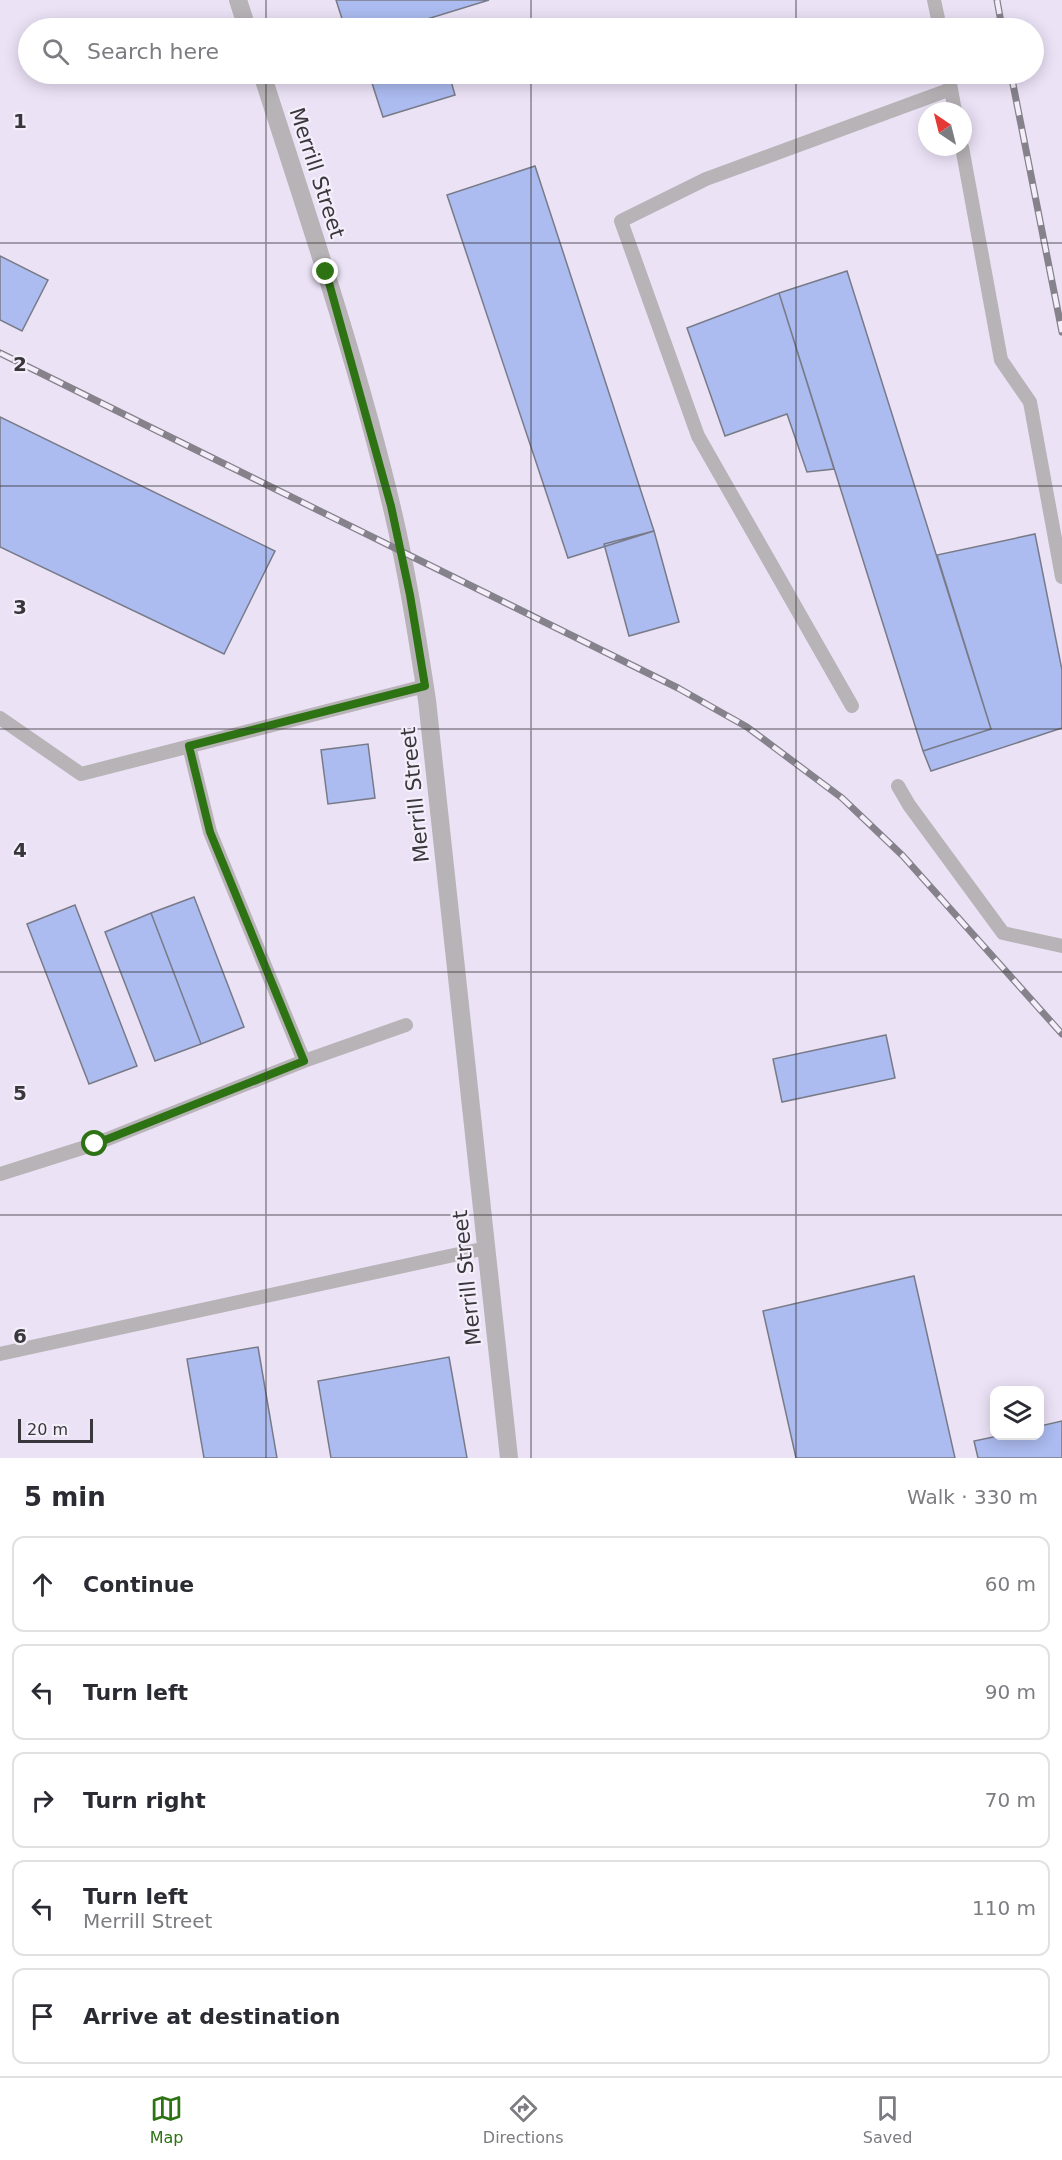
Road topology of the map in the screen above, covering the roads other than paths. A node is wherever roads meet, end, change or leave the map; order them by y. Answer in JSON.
{"nodes":[{"id":1,"x":238,"y":0,"type":"edge"},
{"id":2,"x":934,"y":0,"type":"edge"},
{"id":3,"x":244,"y":18,"type":"edge"},
{"id":4,"x":938,"y":18,"type":"edge"},
{"id":5,"x":264,"y":84,"type":"edge"},
{"id":6,"x":950,"y":84,"type":"edge"},
{"id":7,"x":951,"y":88,"type":"junction"},
{"id":8,"x":953,"y":102,"type":"edge"},
{"id":9,"x":964,"y":156,"type":"edge"},
{"id":10,"x":1062,"y":577,"type":"edge"},
{"id":11,"x":425,"y":686,"type":"junction"},
{"id":12,"x":852,"y":706,"type":"dead end"},
{"id":13,"x":0,"y":718,"type":"edge"},
{"id":14,"x":189,"y":746,"type":"junction"},
{"id":15,"x":898,"y":786,"type":"dead end"},
{"id":16,"x":1062,"y":946,"type":"edge"},
{"id":17,"x":406,"y":1025,"type":"dead end"},
{"id":18,"x":304,"y":1061,"type":"junction"},
{"id":19,"x":0,"y":1174,"type":"edge"},
{"id":20,"x":486,"y":1248,"type":"junction"},
{"id":21,"x":0,"y":1354,"type":"edge"},
{"id":22,"x":509,"y":1458,"type":"edge"}],
"edges":[{"from":1,"to":3,"type":"street"},
{"from":2,"to":4,"type":"lane"},
{"from":5,"to":11,"type":"street","name":"Merrill Street"},
{"from":6,"to":7,"type":"lane"},
{"from":7,"to":8,"type":"lane"},
{"from":7,"to":12,"type":"lane"},
{"from":9,"to":10,"type":"lane"},
{"from":11,"to":14,"type":"lane"},
{"from":11,"to":20,"type":"street","name":"Merrill Street"},
{"from":13,"to":14,"type":"lane"},
{"from":14,"to":18,"type":"lane"},
{"from":15,"to":16,"type":"lane"},
{"from":17,"to":18,"type":"lane"},
{"from":18,"to":19,"type":"lane"},
{"from":20,"to":21,"type":"lane"},
{"from":20,"to":22,"type":"street","name":"Merrill Street"}]}
